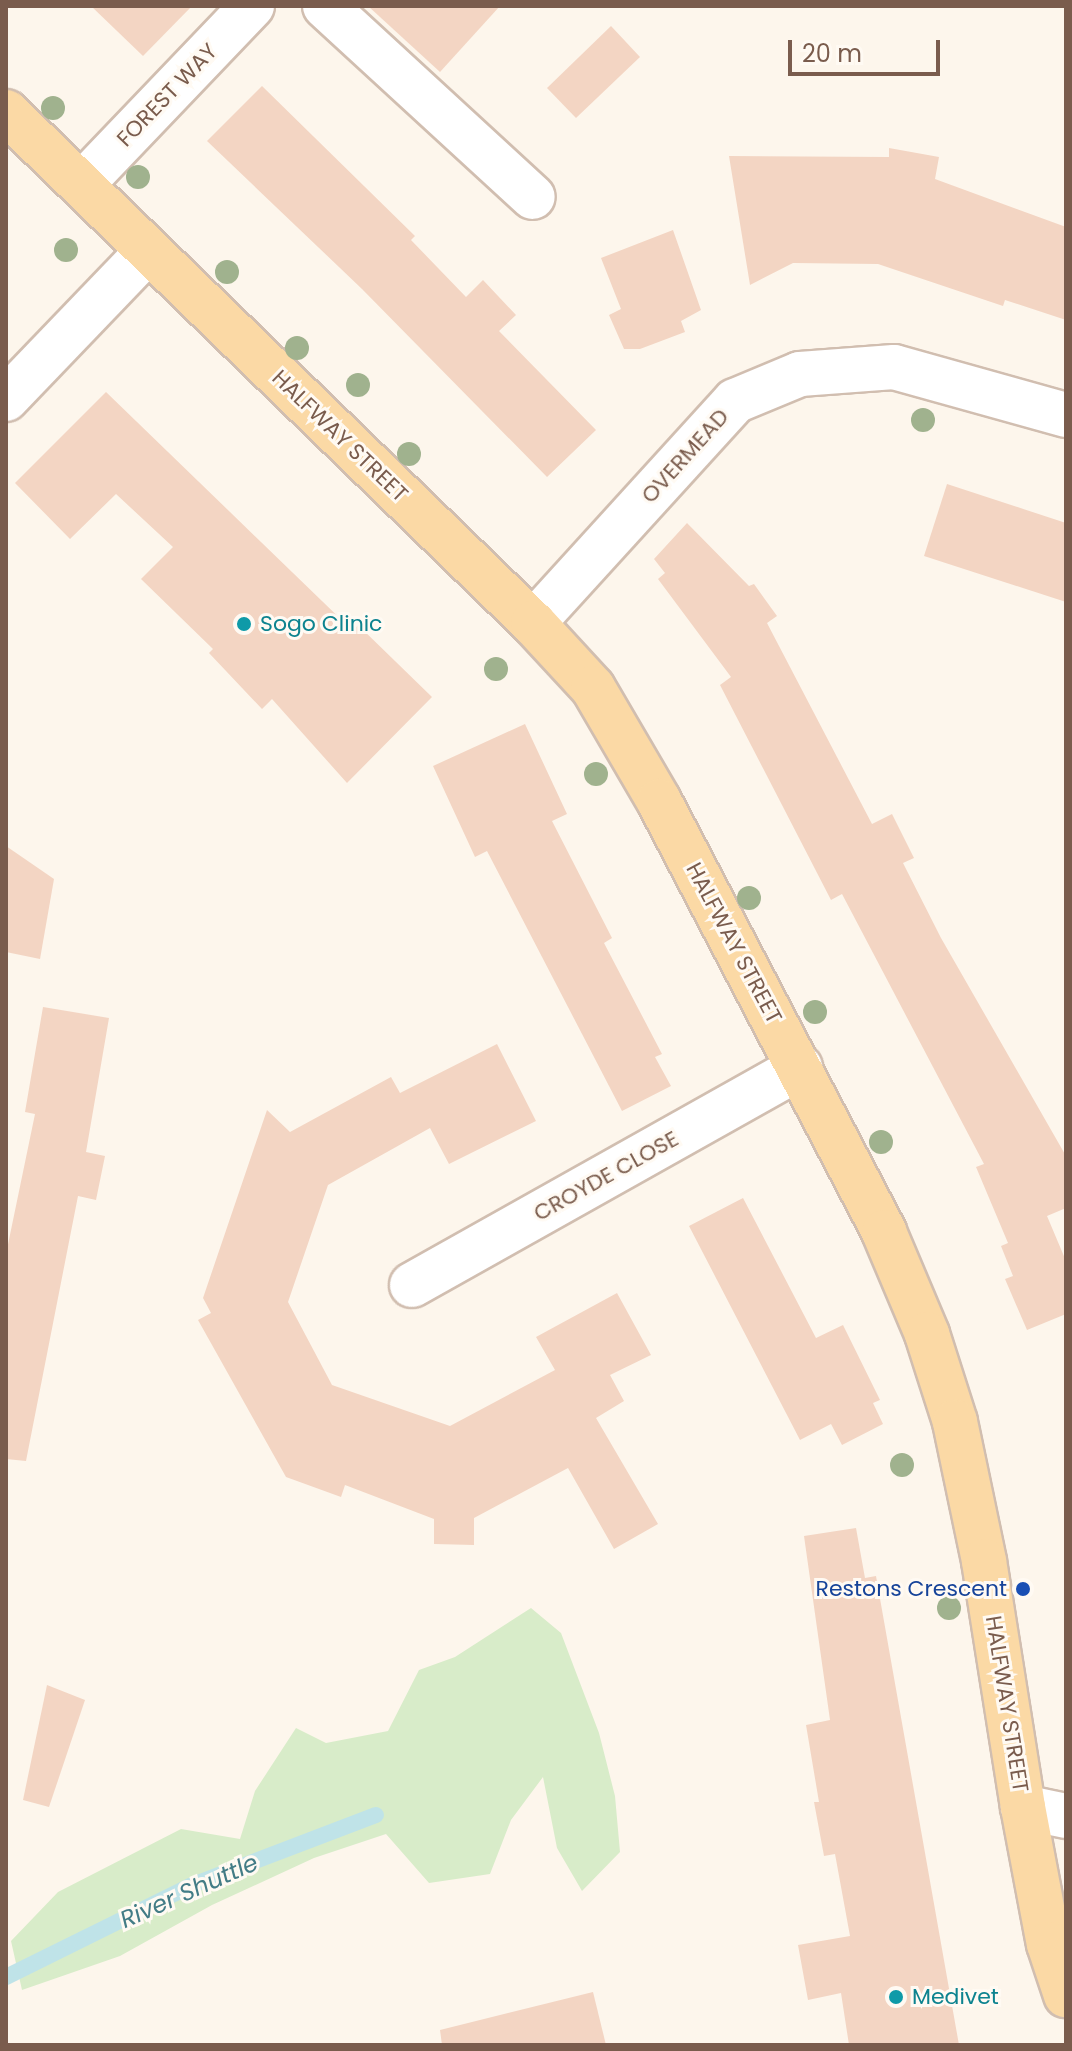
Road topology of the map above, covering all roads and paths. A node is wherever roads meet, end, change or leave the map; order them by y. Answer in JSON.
{"nodes":[{"id":1,"x":252,"y":6,"type":"edge"},
{"id":2,"x":325,"y":6,"type":"edge"},
{"id":3,"x":6,"y":112,"type":"edge"},
{"id":4,"x":82,"y":184,"type":"junction"},
{"id":5,"x":533,"y":197,"type":"dead end"},
{"id":6,"x":147,"y":252,"type":"junction"},
{"id":7,"x":6,"y":399,"type":"edge"},
{"id":8,"x":1066,"y":415,"type":"edge"},
{"id":9,"x":533,"y":623,"type":"junction"},
{"id":10,"x":800,"y":1067,"type":"junction"},
{"id":11,"x":412,"y":1285,"type":"dead end"},
{"id":12,"x":1023,"y":1807,"type":"junction"},
{"id":13,"x":1066,"y":1816,"type":"edge"},
{"id":14,"x":1066,"y":1995,"type":"edge"}],
"edges":[{"from":1,"to":4,"type":"street","name":"FOREST WAY"},
{"from":2,"to":5,"type":"street"},
{"from":3,"to":4,"type":"main road","name":"HALFWAY STREET"},
{"from":4,"to":6,"type":"main road","name":"HALFWAY STREET"},
{"from":6,"to":7,"type":"street"},
{"from":6,"to":9,"type":"main road","name":"HALFWAY STREET"},
{"from":8,"to":9,"type":"street","name":"OVERMEAD"},
{"from":9,"to":10,"type":"main road","name":"HALFWAY STREET"},
{"from":10,"to":11,"type":"street","name":"CROYDE CLOSE"},
{"from":10,"to":12,"type":"main road","name":"HALFWAY STREET"},
{"from":12,"to":13,"type":"street"},
{"from":12,"to":14,"type":"main road","name":"HALFWAY STREET"}]}
